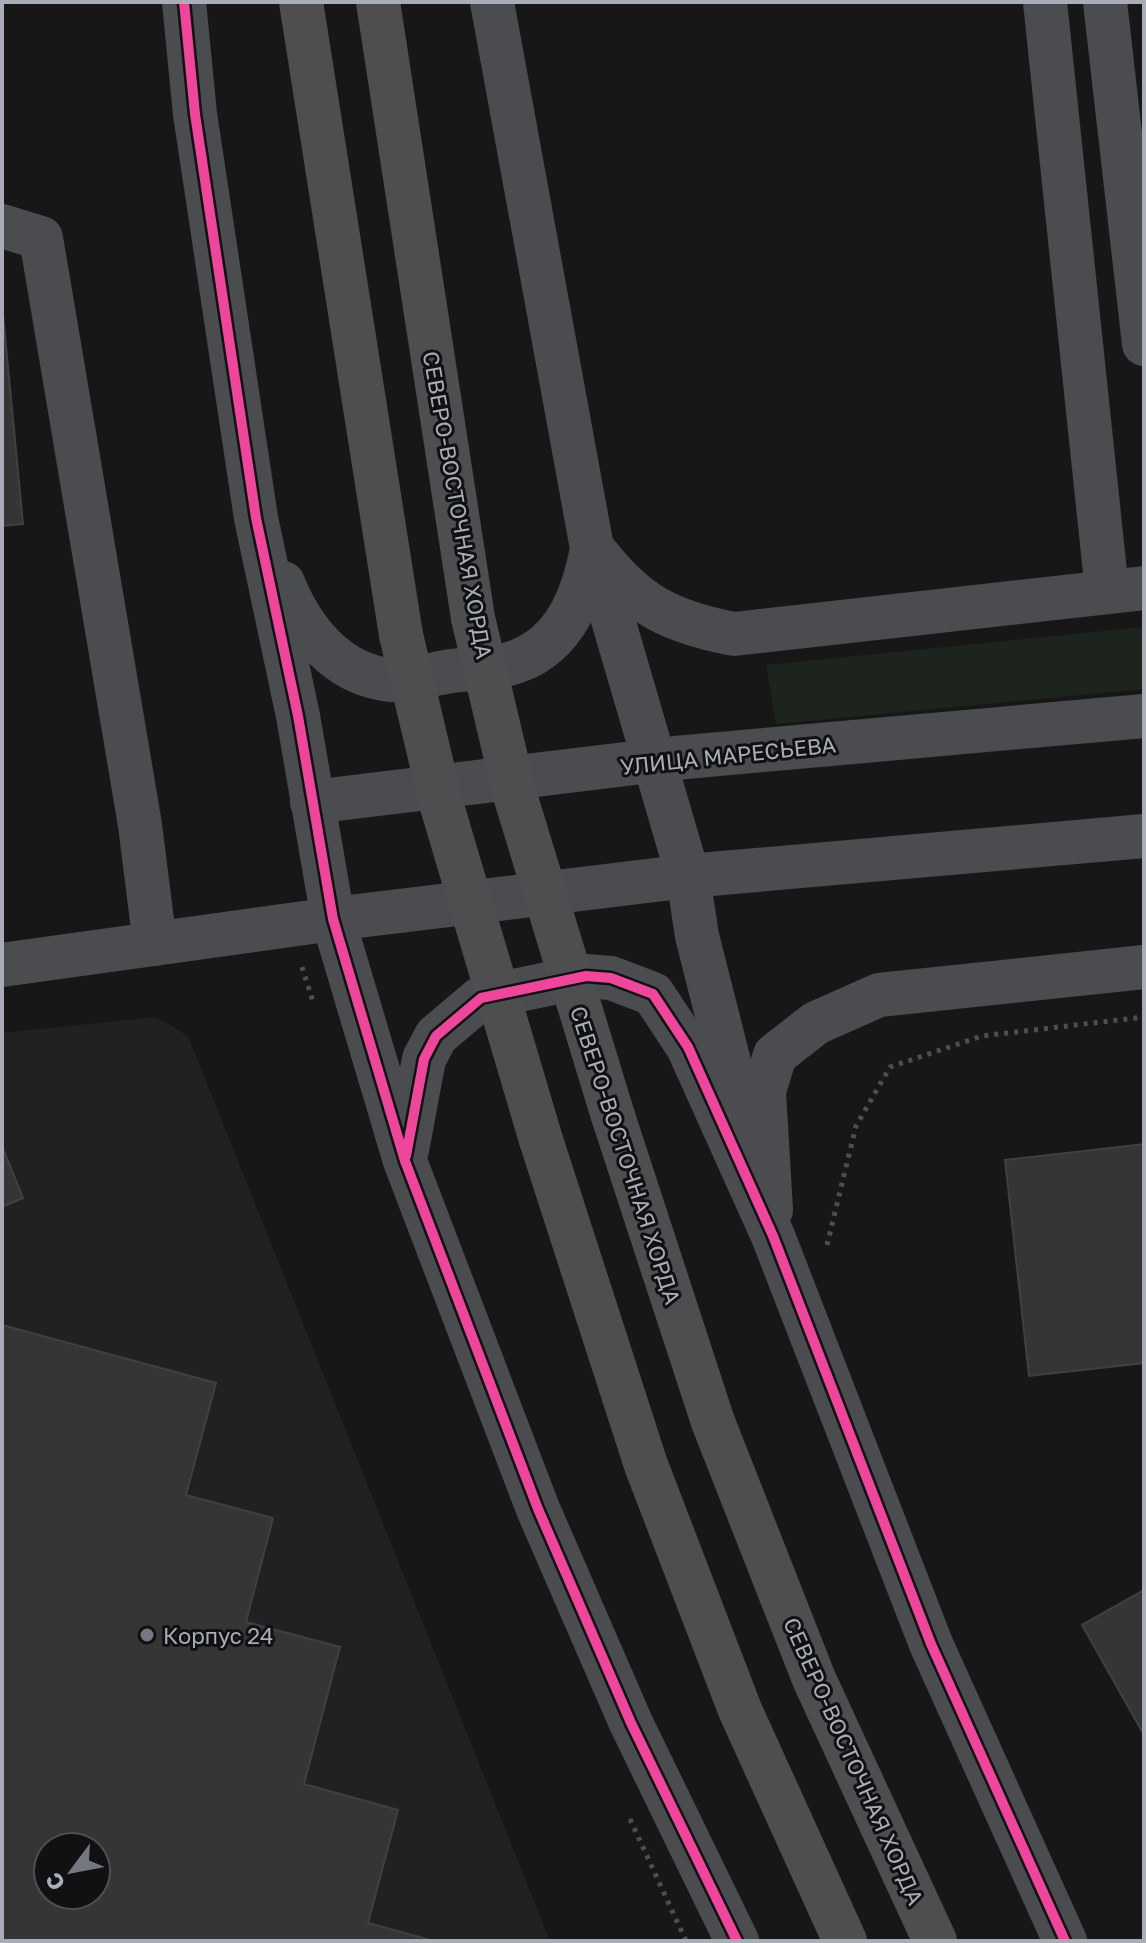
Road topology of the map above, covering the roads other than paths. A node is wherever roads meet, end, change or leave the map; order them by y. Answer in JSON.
{"nodes":[{"id":1,"x":184,"y":2,"type":"edge"},
{"id":2,"x":301,"y":2,"type":"edge"},
{"id":3,"x":378,"y":2,"type":"edge"},
{"id":4,"x":492,"y":2,"type":"edge"},
{"id":5,"x":1045,"y":2,"type":"edge"},
{"id":6,"x":1105,"y":2,"type":"edge"},
{"id":7,"x":1133,"y":147,"type":"edge"},
{"id":8,"x":1060,"y":153,"type":"junction"},
{"id":9,"x":2,"y":226,"type":"edge"},
{"id":10,"x":1138,"y":240,"type":"edge"},
{"id":11,"x":1144,"y":344,"type":"edge"},
{"id":12,"x":256,"y":518,"type":"junction"},
{"id":13,"x":592,"y":548,"type":"junction"},
{"id":14,"x":1125,"y":589,"type":"edge"},
{"id":15,"x":1144,"y":716,"type":"edge"},
{"id":16,"x":654,"y":762,"type":"junction"},
{"id":17,"x":312,"y":802,"type":"junction"},
{"id":18,"x":1144,"y":836,"type":"edge"},
{"id":19,"x":688,"y":876,"type":"junction"},
{"id":20,"x":333,"y":919,"type":"junction"},
{"id":21,"x":155,"y":944,"type":"junction"},
{"id":22,"x":2,"y":963,"type":"edge"},
{"id":23,"x":1144,"y":967,"type":"edge"},
{"id":24,"x":405,"y":1161,"type":"junction"},
{"id":25,"x":773,"y":1236,"type":"junction"},
{"id":26,"x":737,"y":1941,"type":"edge"},
{"id":27,"x":845,"y":1941,"type":"edge"},
{"id":28,"x":935,"y":1941,"type":"edge"},
{"id":29,"x":1065,"y":1941,"type":"edge"}],
"edges":[{"from":1,"to":12,"type":"street"},
{"from":2,"to":27,"type":"highway","bridge":true},
{"from":3,"to":28,"type":"highway","name":"СЕВЕРО-ВОСТОЧНАЯ ХОРДА","bridge":true},
{"from":4,"to":13,"type":"street"},
{"from":5,"to":8,"type":"street"},
{"from":6,"to":7,"type":"street"},
{"from":7,"to":8,"type":"street"},
{"from":7,"to":10,"type":"street"},
{"from":8,"to":14,"type":"street"},
{"from":9,"to":21,"type":"street"},
{"from":10,"to":11,"type":"street"},
{"from":12,"to":13,"type":"street"},
{"from":12,"to":17,"type":"street"},
{"from":13,"to":14,"type":"street"},
{"from":13,"to":16,"type":"street"},
{"from":15,"to":16,"type":"street","name":"УЛИЦА МАРЕСЬЕВА"},
{"from":16,"to":17,"type":"street","name":"УЛИЦА МАРЕСЬЕВА"},
{"from":16,"to":19,"type":"street"},
{"from":17,"to":20,"type":"street"},
{"from":18,"to":19,"type":"street"},
{"from":19,"to":20,"type":"street"},
{"from":19,"to":25,"type":"street"},
{"from":20,"to":21,"type":"street"},
{"from":20,"to":24,"type":"street"},
{"from":21,"to":22,"type":"street"},
{"from":23,"to":25,"type":"street"},
{"from":24,"to":25,"type":"street"},
{"from":24,"to":26,"type":"street"},
{"from":25,"to":29,"type":"street"}]}
